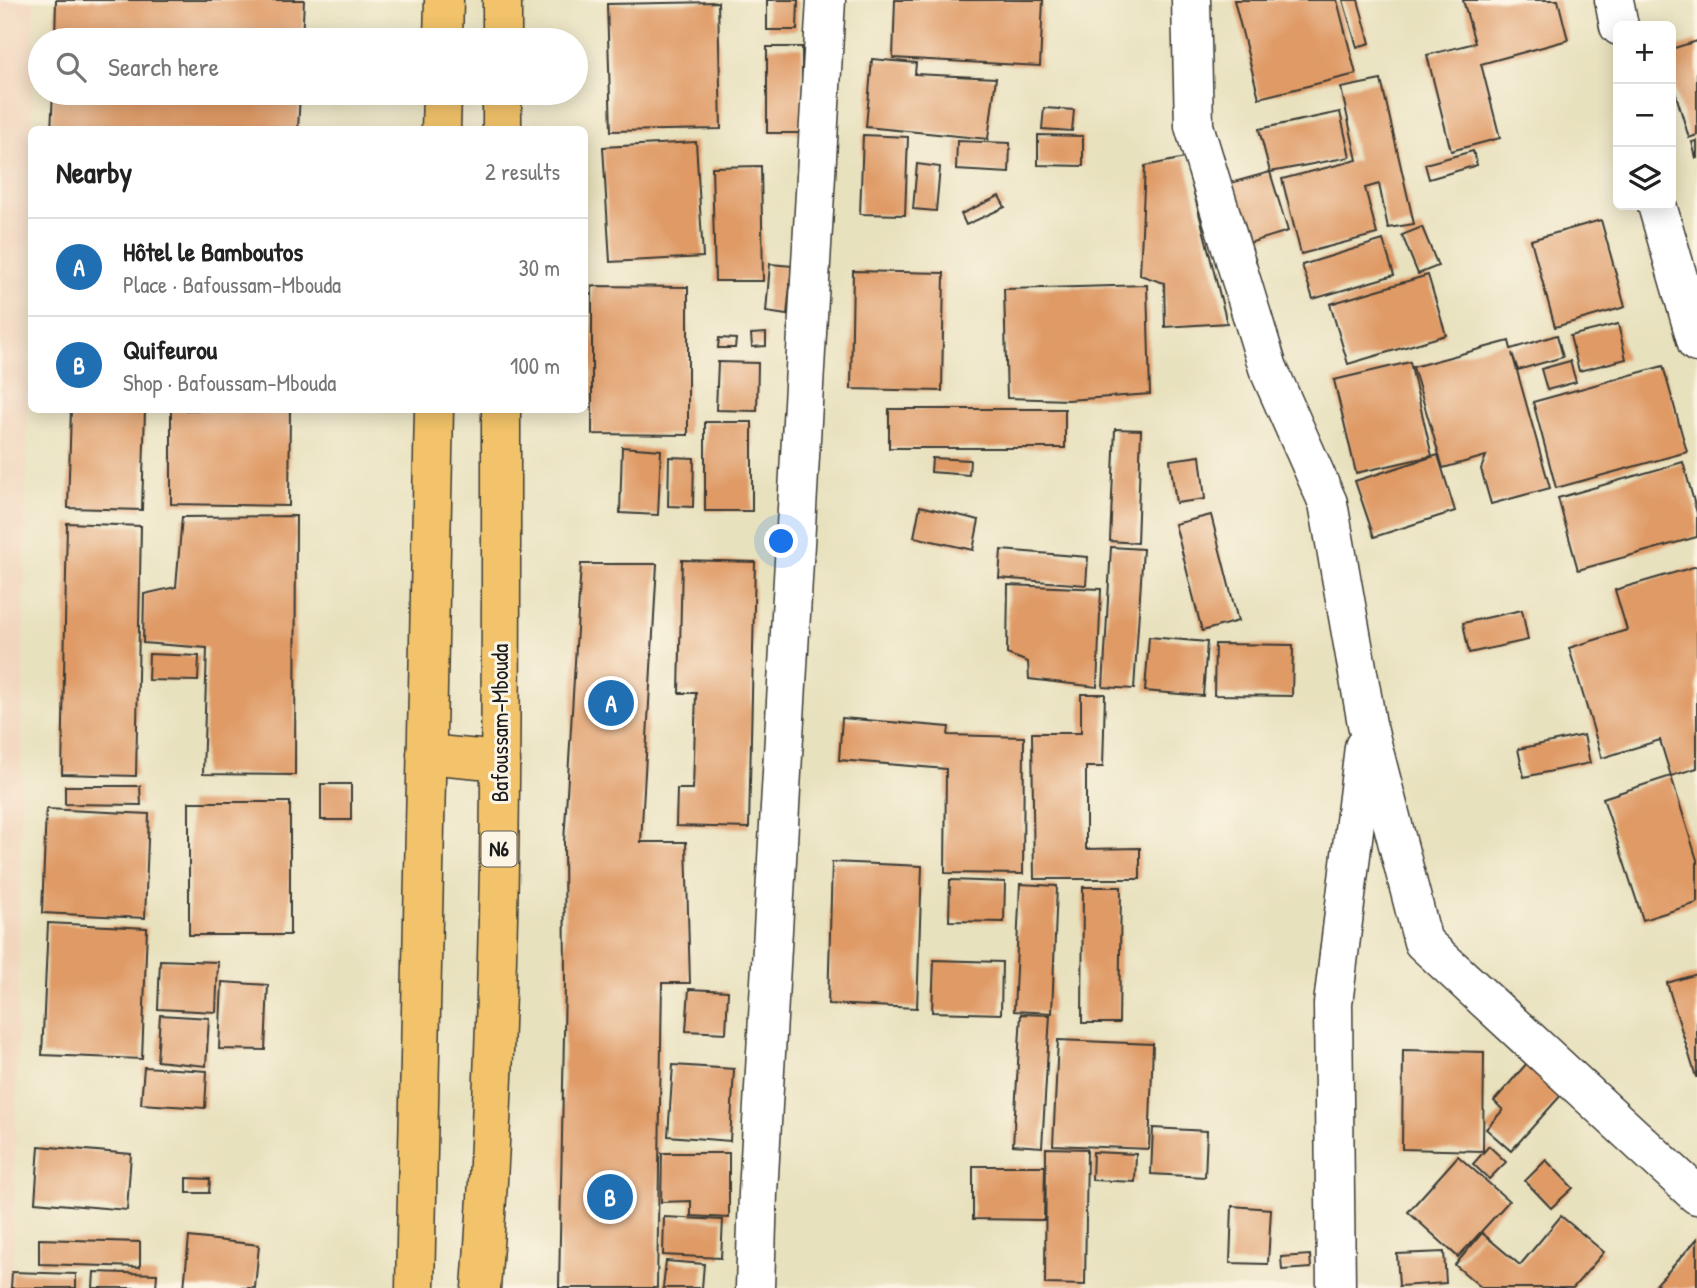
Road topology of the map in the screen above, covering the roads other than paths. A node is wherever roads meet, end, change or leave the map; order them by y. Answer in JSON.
{"nodes":[{"id":1,"x":444,"y":0,"type":"edge"},
{"id":2,"x":502,"y":0,"type":"edge"},
{"id":3,"x":826,"y":0,"type":"edge"},
{"id":4,"x":1191,"y":0,"type":"edge"},
{"id":5,"x":1614,"y":0,"type":"edge"},
{"id":6,"x":1618,"y":21,"type":"edge"},
{"id":7,"x":443,"y":28,"type":"edge"},
{"id":8,"x":502,"y":28,"type":"edge"},
{"id":9,"x":442,"y":105,"type":"edge"},
{"id":10,"x":502,"y":105,"type":"edge"},
{"id":11,"x":441,"y":126,"type":"edge"},
{"id":12,"x":502,"y":126,"type":"edge"},
{"id":13,"x":1658,"y":210,"type":"edge"},
{"id":14,"x":1697,"y":343,"type":"edge"},
{"id":15,"x":434,"y":413,"type":"edge"},
{"id":16,"x":501,"y":413,"type":"edge"},
{"id":17,"x":1367,"y":724,"type":"junction"},
{"id":18,"x":426,"y":754,"type":"junction"},
{"id":19,"x":501,"y":761,"type":"junction"},
{"id":20,"x":1697,"y":1195,"type":"edge"},
{"id":21,"x":415,"y":1288,"type":"edge"},
{"id":22,"x":481,"y":1288,"type":"edge"},
{"id":23,"x":755,"y":1288,"type":"edge"},
{"id":24,"x":1336,"y":1288,"type":"edge"}],
"edges":[{"from":1,"to":7,"type":"highway"},
{"from":2,"to":8,"type":"highway"},
{"from":3,"to":23,"type":"street"},
{"from":4,"to":17,"type":"street"},
{"from":5,"to":6,"type":"street"},
{"from":9,"to":11,"type":"highway"},
{"from":10,"to":12,"type":"highway"},
{"from":13,"to":14,"type":"street"},
{"from":15,"to":18,"type":"highway"},
{"from":16,"to":19,"type":"highway","name":"Bafoussam-Mbouda","number":"N6"},
{"from":17,"to":20,"type":"street"},
{"from":17,"to":24,"type":"street"},
{"from":18,"to":19,"type":"highway"},
{"from":18,"to":21,"type":"highway"},
{"from":19,"to":22,"type":"highway","name":"Bafoussam-Mbouda","number":"N6"}]}
